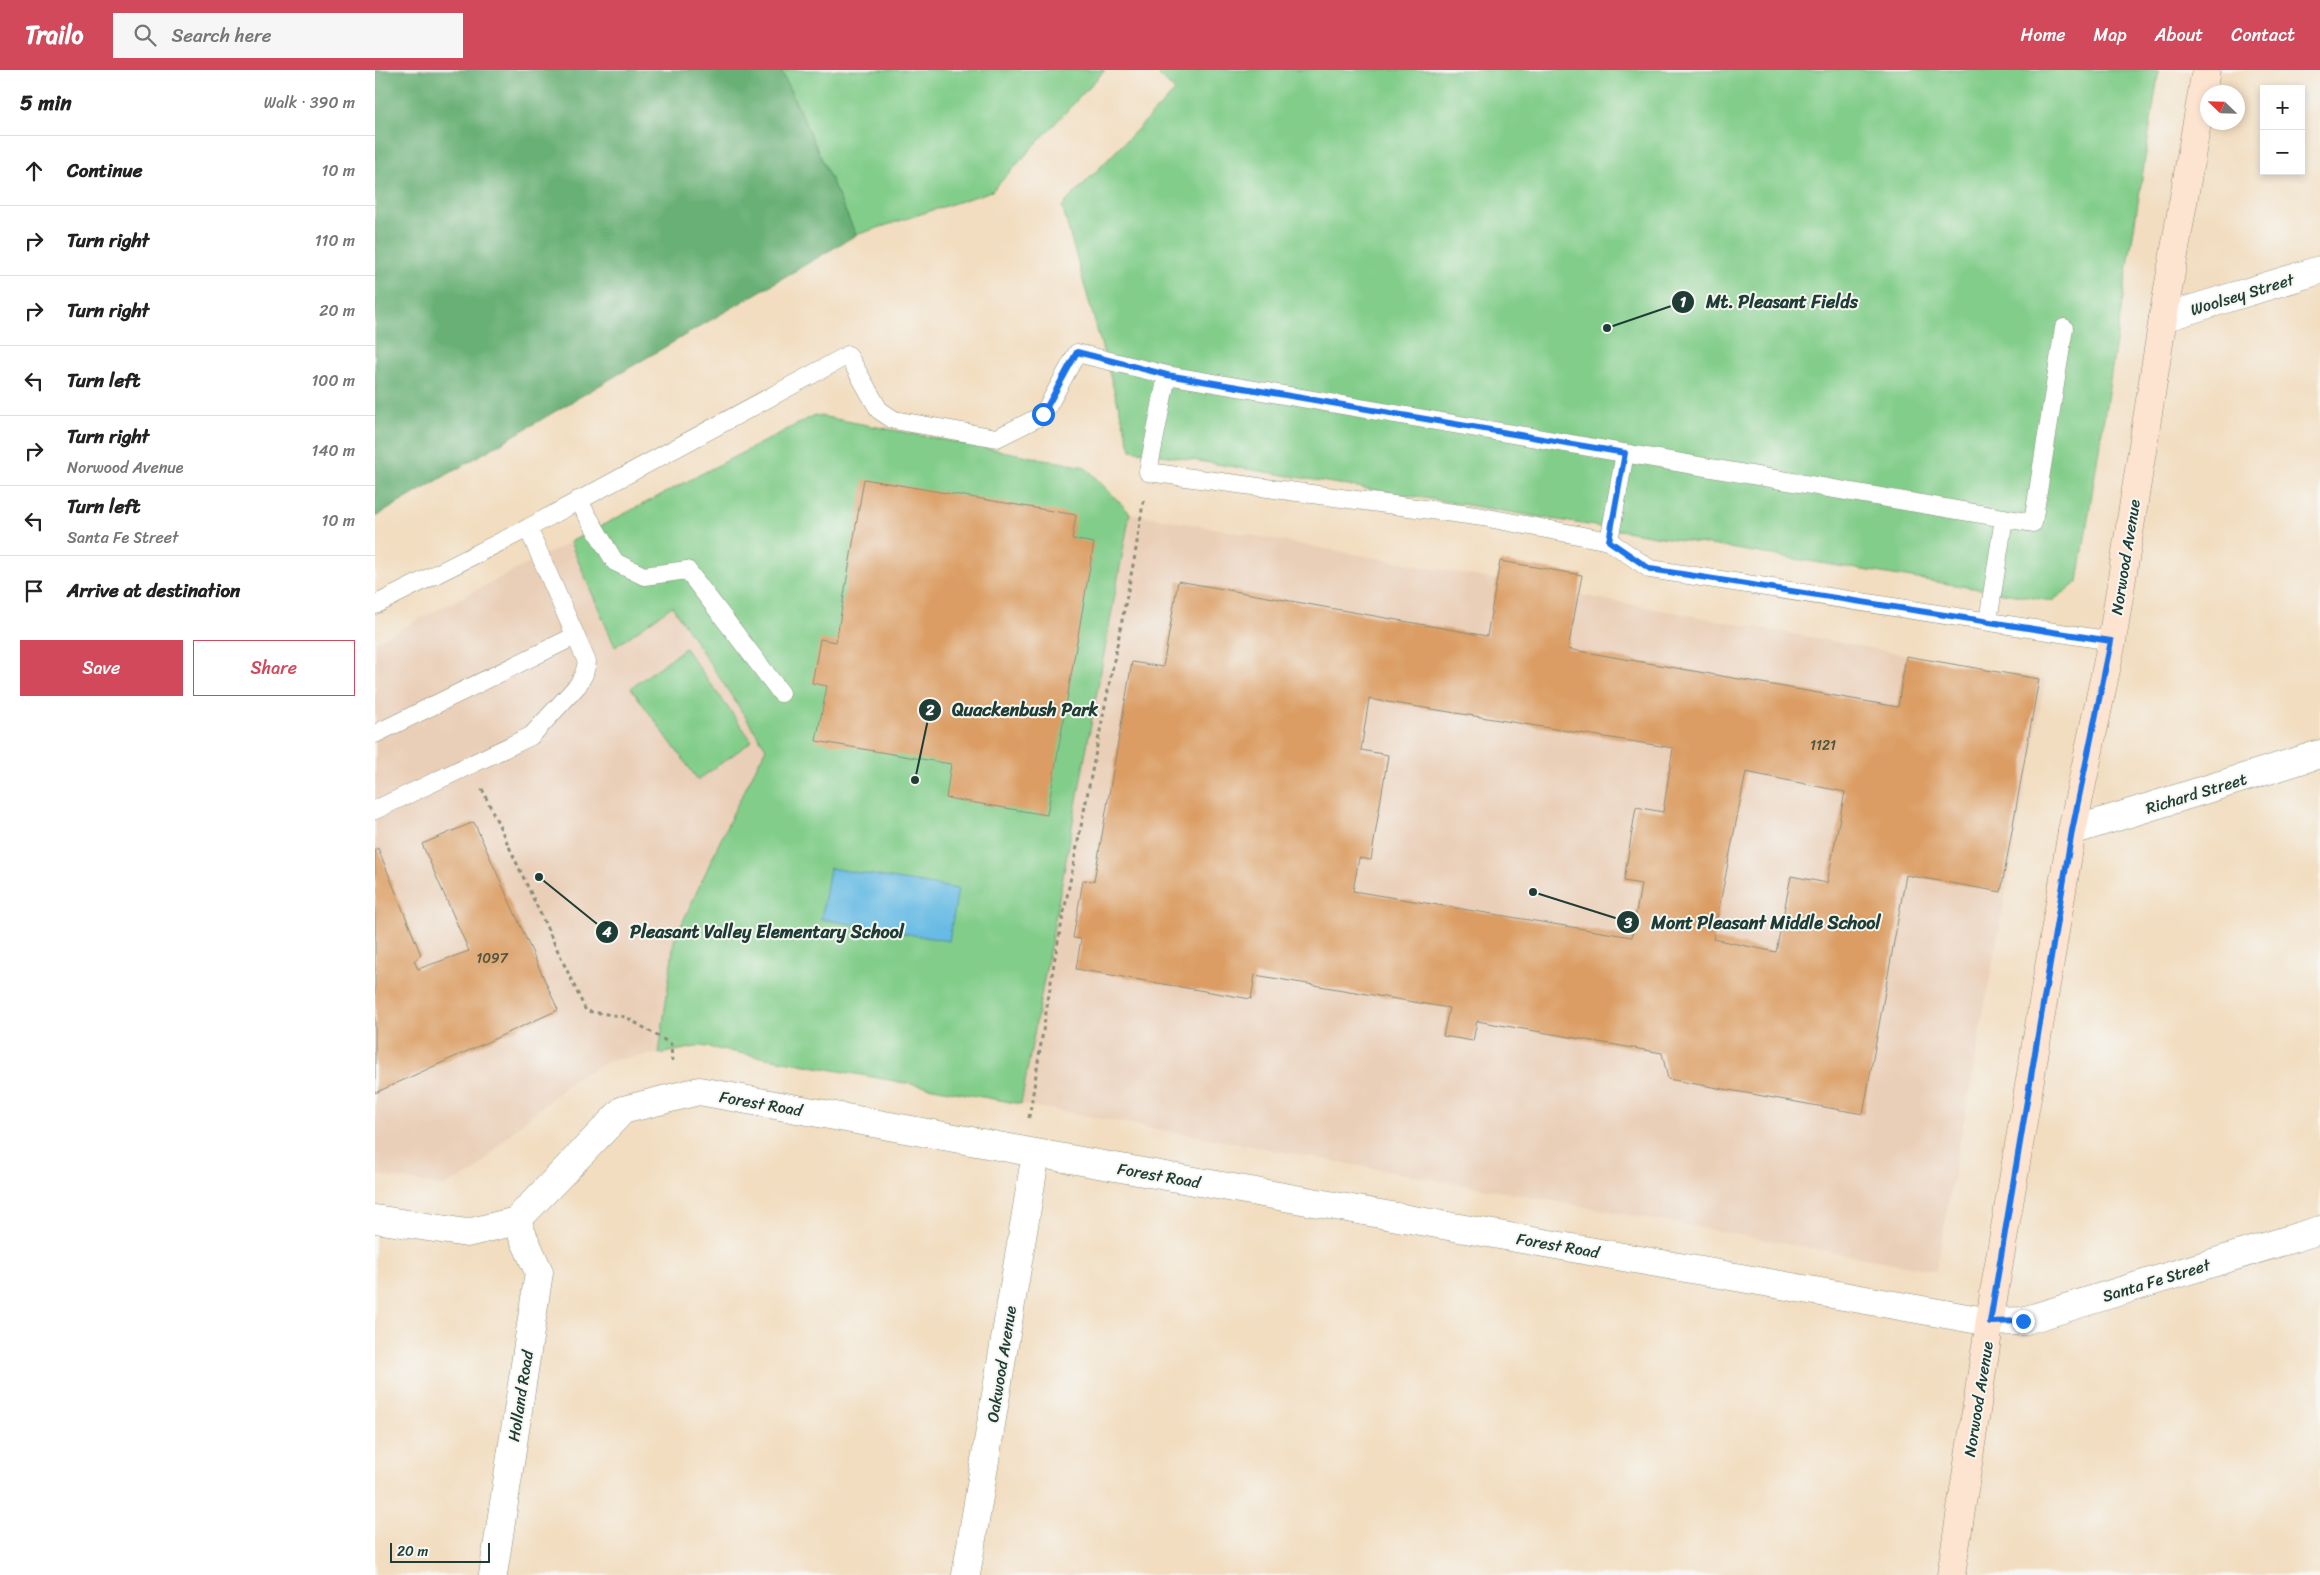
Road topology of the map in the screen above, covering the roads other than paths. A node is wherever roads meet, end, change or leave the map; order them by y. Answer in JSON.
{"nodes":[{"id":1,"x":2206,"y":70,"type":"edge"},
{"id":2,"x":2320,"y":270,"type":"edge"},
{"id":3,"x":2163,"y":318,"type":"junction"},
{"id":4,"x":2064,"y":328,"type":"dead end"},
{"id":5,"x":1167,"y":375,"type":"junction"},
{"id":6,"x":1625,"y":453,"type":"junction"},
{"id":7,"x":578,"y":500,"type":"junction"},
{"id":8,"x":2004,"y":518,"type":"junction"},
{"id":9,"x":528,"y":528,"type":"junction"},
{"id":10,"x":1609,"y":541,"type":"junction"},
{"id":11,"x":375,"y":605,"type":"edge"},
{"id":12,"x":1988,"y":621,"type":"junction"},
{"id":13,"x":575,"y":636,"type":"junction"},
{"id":14,"x":2111,"y":641,"type":"junction"},
{"id":15,"x":781,"y":693,"type":"dead end"},
{"id":16,"x":375,"y":734,"type":"edge"},
{"id":17,"x":2320,"y":754,"type":"edge"},
{"id":18,"x":375,"y":810,"type":"edge"},
{"id":19,"x":2072,"y":831,"type":"junction"},
{"id":20,"x":1036,"y":1153,"type":"junction"},
{"id":21,"x":375,"y":1219,"type":"edge"},
{"id":22,"x":516,"y":1221,"type":"junction"},
{"id":23,"x":2320,"y":1230,"type":"edge"},
{"id":24,"x":1990,"y":1322,"type":"junction"},
{"id":25,"x":493,"y":1575,"type":"edge"},
{"id":26,"x":966,"y":1575,"type":"edge"},
{"id":27,"x":1951,"y":1575,"type":"edge"}],
"edges":[{"from":1,"to":3,"type":"street","name":"Norwood Avenue"},
{"from":2,"to":3,"type":"street","name":"Woolsey Street"},
{"from":3,"to":14,"type":"street","name":"Norwood Avenue"},
{"from":4,"to":8,"type":"lane"},
{"from":5,"to":6,"type":"lane"},
{"from":5,"to":7,"type":"lane"},
{"from":5,"to":10,"type":"lane"},
{"from":6,"to":8,"type":"lane"},
{"from":6,"to":10,"type":"lane"},
{"from":7,"to":9,"type":"lane"},
{"from":7,"to":15,"type":"lane"},
{"from":8,"to":12,"type":"lane"},
{"from":9,"to":11,"type":"lane"},
{"from":9,"to":13,"type":"lane"},
{"from":10,"to":12,"type":"lane"},
{"from":12,"to":14,"type":"lane"},
{"from":13,"to":16,"type":"lane"},
{"from":13,"to":18,"type":"lane"},
{"from":14,"to":19,"type":"street","name":"Norwood Avenue"},
{"from":17,"to":19,"type":"street","name":"Richard Street"},
{"from":19,"to":24,"type":"street","name":"Norwood Avenue"},
{"from":20,"to":22,"type":"street","name":"Forest Road"},
{"from":20,"to":24,"type":"street","name":"Forest Road"},
{"from":20,"to":26,"type":"street","name":"Oakwood Avenue"},
{"from":21,"to":22,"type":"street"},
{"from":22,"to":25,"type":"street","name":"Holland Road"},
{"from":23,"to":24,"type":"street","name":"Santa Fe Street"},
{"from":24,"to":27,"type":"street","name":"Norwood Avenue"}]}
